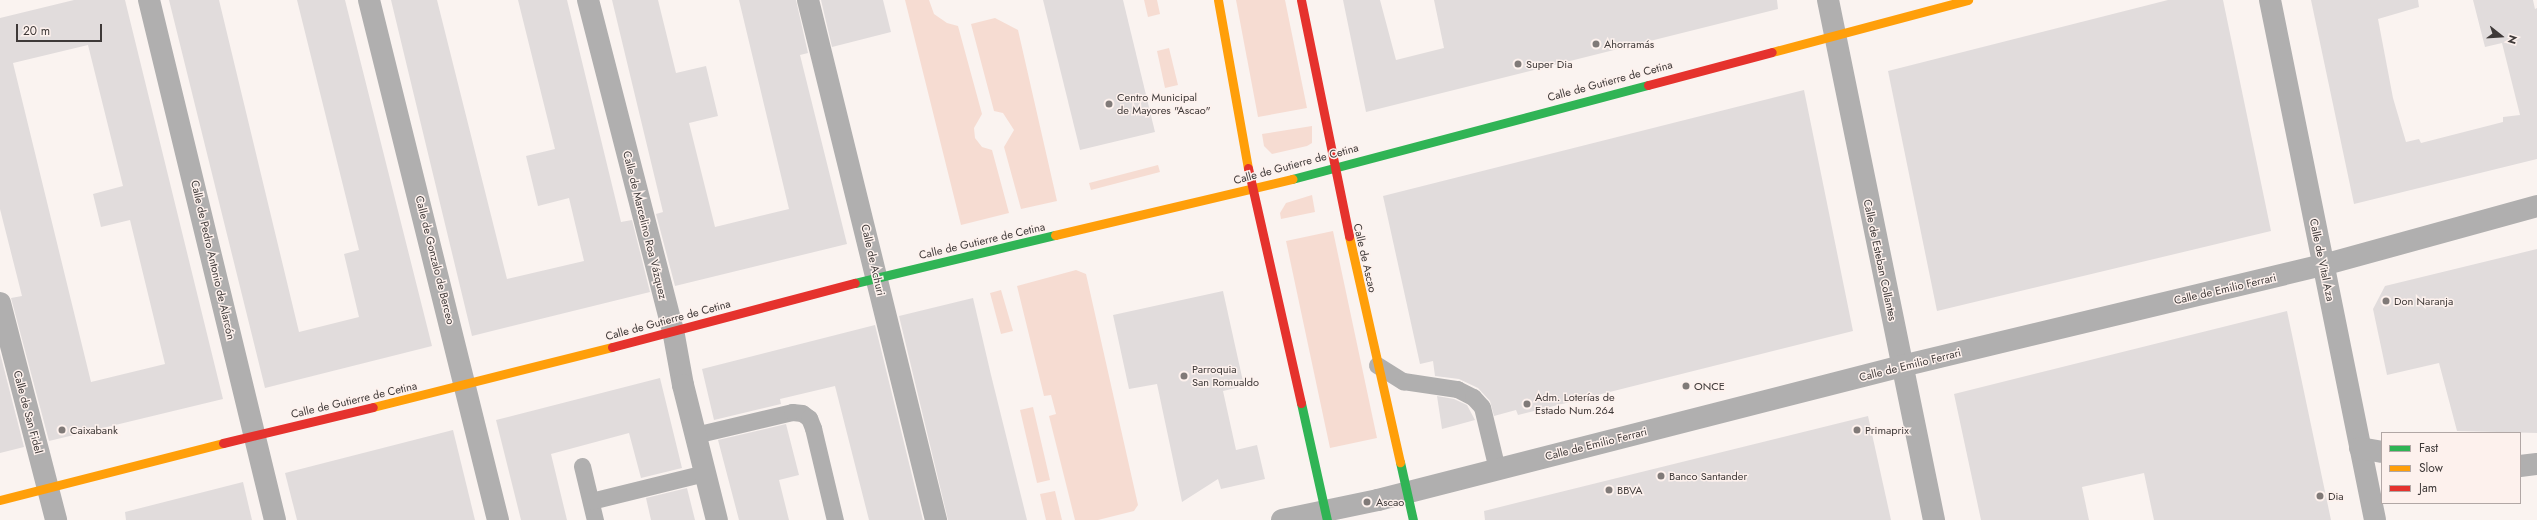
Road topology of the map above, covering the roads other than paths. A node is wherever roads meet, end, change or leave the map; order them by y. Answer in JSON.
{"nodes":[{"id":1,"x":149,"y":0,"type":"edge"},
{"id":2,"x":369,"y":0,"type":"edge"},
{"id":3,"x":588,"y":0,"type":"edge"},
{"id":4,"x":808,"y":0,"type":"edge"},
{"id":5,"x":1218,"y":0,"type":"edge"},
{"id":6,"x":1301,"y":0,"type":"edge"},
{"id":7,"x":1828,"y":0,"type":"edge"},
{"id":8,"x":1968,"y":0,"type":"edge"},
{"id":9,"x":2270,"y":0,"type":"edge"},
{"id":10,"x":1834,"y":35,"type":"junction"},
{"id":11,"x":1337,"y":167,"type":"junction"},
{"id":12,"x":1252,"y":188,"type":"junction"},
{"id":13,"x":2537,"y":206,"type":"edge"},
{"id":14,"x":2323,"y":265,"type":"junction"},
{"id":15,"x":876,"y":278,"type":"junction"},
{"id":16,"x":0,"y":304,"type":"edge"},
{"id":17,"x":673,"y":330,"type":"junction"},
{"id":18,"x":1377,"y":365,"type":"junction"},
{"id":19,"x":1902,"y":366,"type":"junction"},
{"id":20,"x":464,"y":386,"type":"junction"},
{"id":21,"x":254,"y":435,"type":"junction"},
{"id":22,"x":695,"y":435,"type":"junction"},
{"id":23,"x":2360,"y":448,"type":"junction"},
{"id":24,"x":2381,"y":452,"type":"edge"},
{"id":25,"x":2537,"y":464,"type":"edge"},
{"id":26,"x":582,"y":466,"type":"dead end"},
{"id":27,"x":2521,"y":466,"type":"edge"},
{"id":28,"x":1497,"y":469,"type":"junction"},
{"id":29,"x":705,"y":473,"type":"junction"},
{"id":30,"x":48,"y":488,"type":"junction"},
{"id":31,"x":1407,"y":492,"type":"junction"},
{"id":32,"x":0,"y":500,"type":"edge"},
{"id":33,"x":591,"y":500,"type":"junction"},
{"id":34,"x":1326,"y":515,"type":"edge"},
{"id":35,"x":56,"y":520,"type":"edge"},
{"id":36,"x":275,"y":520,"type":"edge"},
{"id":37,"x":498,"y":520,"type":"edge"},
{"id":38,"x":595,"y":520,"type":"edge"},
{"id":39,"x":717,"y":520,"type":"edge"},
{"id":40,"x":835,"y":520,"type":"edge"},
{"id":41,"x":936,"y":520,"type":"edge"},
{"id":42,"x":1282,"y":520,"type":"edge"},
{"id":43,"x":1413,"y":520,"type":"edge"},
{"id":44,"x":1934,"y":520,"type":"edge"},
{"id":45,"x":2375,"y":520,"type":"edge"}],
"edges":[{"from":1,"to":21,"type":"street","name":"Calle de Pedro Antonio de Alarcón"},
{"from":2,"to":20,"type":"street","name":"Calle de Gonzalo de Berceo"},
{"from":3,"to":17,"type":"street","name":"Calle de Marcelino Roa Vázquez"},
{"from":4,"to":15,"type":"street","name":"Calle de Achuri"},
{"from":5,"to":12,"type":"street"},
{"from":6,"to":11,"type":"street","name":"Calle de Ascao"},
{"from":7,"to":10,"type":"street","name":"Calle de Esteban Collantes"},
{"from":8,"to":10,"type":"street","name":"Calle de Gutierre de Cetina"},
{"from":9,"to":14,"type":"street","name":"Calle de Vital Aza"},
{"from":10,"to":11,"type":"street","name":"Calle de Gutierre de Cetina"},
{"from":10,"to":19,"type":"street","name":"Calle de Esteban Collantes"},
{"from":11,"to":12,"type":"street","name":"Calle de Gutierre de Cetina"},
{"from":11,"to":18,"type":"street","name":"Calle de Ascao"},
{"from":12,"to":15,"type":"street","name":"Calle de Gutierre de Cetina"},
{"from":12,"to":34,"type":"street"},
{"from":13,"to":14,"type":"street","name":"Calle de Emilio Ferrari"},
{"from":14,"to":19,"type":"street","name":"Calle de Emilio Ferrari"},
{"from":14,"to":23,"type":"street","name":"Calle de Vital Aza"},
{"from":15,"to":17,"type":"street","name":"Calle de Gutierre de Cetina"},
{"from":15,"to":41,"type":"street","name":"Calle de Achuri"},
{"from":16,"to":30,"type":"street","name":"Calle de San Fidel"},
{"from":17,"to":20,"type":"street","name":"Calle de Gutierre de Cetina"},
{"from":17,"to":22,"type":"street","name":"Calle de Marcelino Roa Vázquez"},
{"from":18,"to":28,"type":"lane"},
{"from":18,"to":31,"type":"street","name":"Calle de Ascao"},
{"from":19,"to":28,"type":"street","name":"Calle de Emilio Ferrari"},
{"from":19,"to":44,"type":"street","name":"Calle de Esteban Collantes"},
{"from":20,"to":21,"type":"street","name":"Calle de Gutierre de Cetina"},
{"from":20,"to":37,"type":"street","name":"Calle de Gonzalo de Berceo"},
{"from":21,"to":30,"type":"street","name":"Calle de Gutierre de Cetina"},
{"from":21,"to":36,"type":"street","name":"Calle de Pedro Antonio de Alarcón"},
{"from":22,"to":29,"type":"street","name":"Calle de Marcelino Roa Vázquez"},
{"from":22,"to":40,"type":"lane"},
{"from":23,"to":24,"type":"street"},
{"from":23,"to":45,"type":"street","name":"Calle de Vital Aza"},
{"from":25,"to":27,"type":"street"},
{"from":26,"to":33,"type":"lane"},
{"from":28,"to":31,"type":"street","name":"Calle de Emilio Ferrari"},
{"from":29,"to":33,"type":"lane"},
{"from":29,"to":39,"type":"street","name":"Calle de Marcelino Roa Vázquez"},
{"from":30,"to":32,"type":"street","name":"Calle de Gutierre de Cetina"},
{"from":30,"to":35,"type":"street","name":"Calle de San Fidel"},
{"from":31,"to":34,"type":"street","name":"Calle de Emilio Ferrari"},
{"from":31,"to":43,"type":"street","name":"Calle de Ascao"},
{"from":33,"to":38,"type":"lane"},
{"from":34,"to":42,"type":"street","name":"Calle de Emilio Ferrari"}]}
